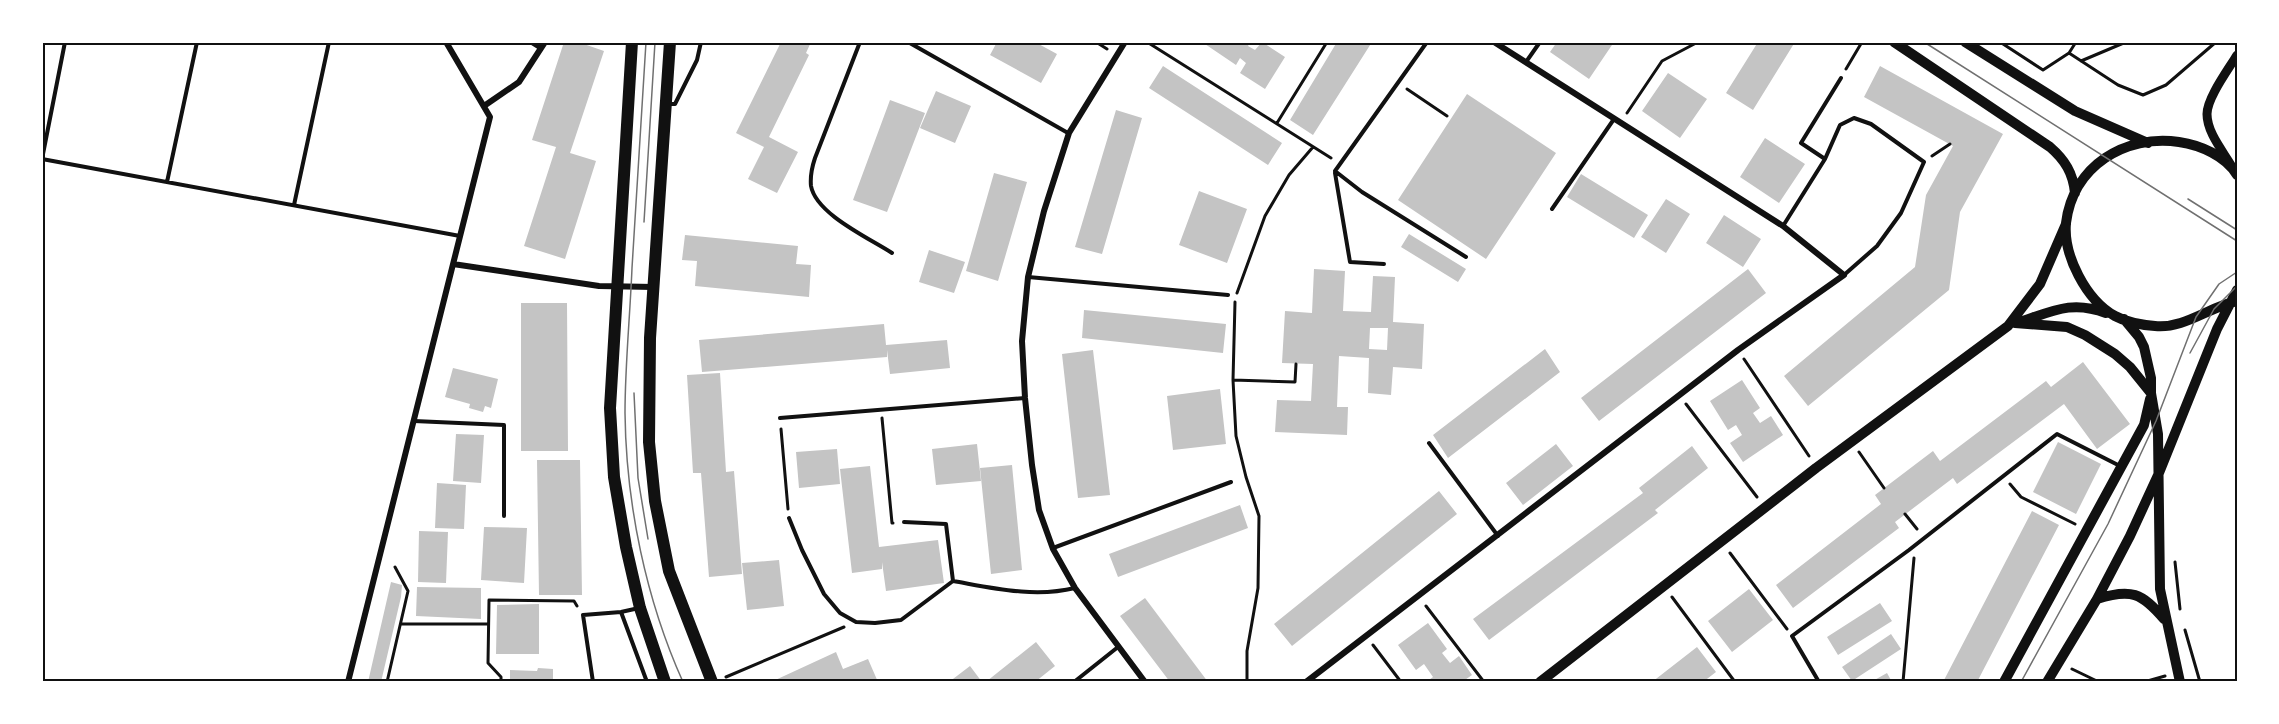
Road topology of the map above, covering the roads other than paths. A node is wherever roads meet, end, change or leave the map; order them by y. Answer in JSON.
{"nodes":[{"id":1,"x":65,"y":42,"type":"edge"},
{"id":2,"x":197,"y":42,"type":"edge"},
{"id":3,"x":329,"y":42,"type":"edge"},
{"id":4,"x":446,"y":42,"type":"edge"},
{"id":5,"x":532,"y":42,"type":"edge"},
{"id":6,"x":632,"y":42,"type":"edge"},
{"id":7,"x":670,"y":42,"type":"edge"},
{"id":8,"x":701,"y":42,"type":"edge"},
{"id":9,"x":860,"y":42,"type":"edge"},
{"id":10,"x":908,"y":42,"type":"edge"},
{"id":11,"x":1125,"y":42,"type":"edge"},
{"id":12,"x":1427,"y":42,"type":"edge"},
{"id":13,"x":1494,"y":42,"type":"edge"},
{"id":14,"x":1540,"y":42,"type":"edge"},
{"id":15,"x":1894,"y":42,"type":"edge"},
{"id":16,"x":1965,"y":42,"type":"edge"},
{"id":17,"x":543,"y":45,"type":"edge"},
{"id":18,"x":2237,"y":55,"type":"edge"},
{"id":19,"x":1526,"y":62,"type":"junction"},
{"id":20,"x":1841,"y":78,"type":"road end"},
{"id":21,"x":667,"y":104,"type":"junction"},
{"id":22,"x":484,"y":106,"type":"junction"},
{"id":23,"x":1617,"y":120,"type":"junction"},
{"id":24,"x":1069,"y":133,"type":"junction"},
{"id":25,"x":2148,"y":143,"type":"junction"},
{"id":26,"x":1825,"y":159,"type":"junction"},
{"id":27,"x":1335,"y":171,"type":"junction"},
{"id":28,"x":2235,"y":172,"type":"edge"},
{"id":29,"x":167,"y":182,"type":"junction"},
{"id":30,"x":2075,"y":193,"type":"junction"},
{"id":31,"x":294,"y":206,"type":"junction"},
{"id":32,"x":1552,"y":209,"type":"dead end"},
{"id":33,"x":2066,"y":224,"type":"junction"},
{"id":34,"x":1784,"y":226,"type":"junction"},
{"id":35,"x":460,"y":236,"type":"junction"},
{"id":36,"x":892,"y":253,"type":"dead end"},
{"id":37,"x":1466,"y":257,"type":"dead end"},
{"id":38,"x":453,"y":264,"type":"junction"},
{"id":39,"x":1384,"y":264,"type":"dead end"},
{"id":40,"x":1844,"y":275,"type":"junction"},
{"id":41,"x":1028,"y":277,"type":"junction"},
{"id":42,"x":617,"y":286,"type":"junction"},
{"id":43,"x":654,"y":287,"type":"junction"},
{"id":44,"x":1228,"y":296,"type":"dead end"},
{"id":45,"x":2235,"y":297,"type":"edge"},
{"id":46,"x":2120,"y":317,"type":"junction"},
{"id":47,"x":2012,"y":325,"type":"junction"},
{"id":48,"x":2151,"y":393,"type":"junction"},
{"id":49,"x":1025,"y":398,"type":"junction"},
{"id":50,"x":780,"y":418,"type":"road end"},
{"id":51,"x":413,"y":421,"type":"junction"},
{"id":52,"x":1429,"y":443,"type":"dead end"},
{"id":53,"x":2121,"y":467,"type":"junction"},
{"id":54,"x":2159,"y":473,"type":"junction"},
{"id":55,"x":1231,"y":482,"type":"dead end"},
{"id":56,"x":504,"y":516,"type":"dead end"},
{"id":57,"x":789,"y":518,"type":"road end"},
{"id":58,"x":904,"y":522,"type":"road end"},
{"id":59,"x":1498,"y":536,"type":"junction"},
{"id":60,"x":1053,"y":549,"type":"junction"},
{"id":61,"x":953,"y":581,"type":"junction"},
{"id":62,"x":1075,"y":588,"type":"junction"},
{"id":63,"x":2097,"y":599,"type":"junction"},
{"id":64,"x":640,"y":608,"type":"junction"},
{"id":65,"x":621,"y":612,"type":"junction"},
{"id":66,"x":2165,"y":621,"type":"junction"},
{"id":67,"x":1118,"y":647,"type":"junction"},
{"id":68,"x":2178,"y":678,"type":"edge"},
{"id":69,"x":718,"y":680,"type":"edge"},
{"id":70,"x":348,"y":682,"type":"edge"},
{"id":71,"x":593,"y":682,"type":"edge"},
{"id":72,"x":646,"y":682,"type":"edge"},
{"id":73,"x":665,"y":682,"type":"edge"},
{"id":74,"x":1074,"y":682,"type":"edge"},
{"id":75,"x":1145,"y":682,"type":"edge"},
{"id":76,"x":1306,"y":682,"type":"edge"},
{"id":77,"x":1540,"y":682,"type":"edge"},
{"id":78,"x":1819,"y":682,"type":"edge"},
{"id":79,"x":2004,"y":682,"type":"edge"},
{"id":80,"x":2047,"y":682,"type":"edge"}],
"edges":[{"from":1,"to":29,"type":"lane"},
{"from":2,"to":29,"type":"lane"},
{"from":3,"to":31,"type":"lane"},
{"from":4,"to":22,"type":"street"},
{"from":5,"to":17,"type":"street"},
{"from":6,"to":42,"type":"main road"},
{"from":7,"to":21,"type":"main road"},
{"from":8,"to":21,"type":"lane"},
{"from":9,"to":36,"type":"lane"},
{"from":10,"to":24,"type":"lane"},
{"from":11,"to":24,"type":"street"},
{"from":12,"to":27,"type":"lane"},
{"from":13,"to":19,"type":"street"},
{"from":14,"to":19,"type":"lane"},
{"from":15,"to":30,"type":"main road"},
{"from":16,"to":25,"type":"main road"},
{"from":17,"to":22,"type":"street"},
{"from":18,"to":28,"type":"street"},
{"from":19,"to":23,"type":"street"},
{"from":20,"to":26,"type":"lane"},
{"from":21,"to":43,"type":"main road"},
{"from":22,"to":35,"type":"street"},
{"from":23,"to":32,"type":"lane"},
{"from":23,"to":34,"type":"street"},
{"from":24,"to":41,"type":"street"},
{"from":25,"to":28,"type":"main road"},
{"from":25,"to":30,"type":"main road"},
{"from":26,"to":34,"type":"lane"},
{"from":26,"to":40,"type":"lane"},
{"from":27,"to":37,"type":"lane"},
{"from":27,"to":39,"type":"lane"},
{"from":29,"to":31,"type":"lane"},
{"from":30,"to":33,"type":"main road"},
{"from":31,"to":35,"type":"lane"},
{"from":33,"to":46,"type":"main road"},
{"from":33,"to":47,"type":"main road"},
{"from":34,"to":40,"type":"street"},
{"from":35,"to":38,"type":"street"},
{"from":38,"to":42,"type":"street"},
{"from":38,"to":51,"type":"street"},
{"from":40,"to":59,"type":"street"},
{"from":41,"to":44,"type":"lane"},
{"from":41,"to":49,"type":"street"},
{"from":42,"to":43,"type":"street"},
{"from":42,"to":64,"type":"main road"},
{"from":43,"to":69,"type":"main road"},
{"from":45,"to":46,"type":"main road"},
{"from":45,"to":54,"type":"main road"},
{"from":46,"to":47,"type":"main road"},
{"from":46,"to":48,"type":"main road"},
{"from":47,"to":48,"type":"main road"},
{"from":47,"to":77,"type":"main road"},
{"from":48,"to":53,"type":"main road"},
{"from":48,"to":54,"type":"main road"},
{"from":49,"to":50,"type":"lane"},
{"from":49,"to":60,"type":"street"},
{"from":51,"to":56,"type":"lane"},
{"from":51,"to":70,"type":"street"},
{"from":52,"to":59,"type":"lane"},
{"from":53,"to":78,"type":"lane"},
{"from":53,"to":79,"type":"main road"},
{"from":54,"to":63,"type":"main road"},
{"from":54,"to":66,"type":"main road"},
{"from":55,"to":60,"type":"lane"},
{"from":57,"to":61,"type":"lane"},
{"from":58,"to":61,"type":"lane"},
{"from":59,"to":76,"type":"street"},
{"from":60,"to":62,"type":"street"},
{"from":61,"to":62,"type":"lane"},
{"from":62,"to":67,"type":"street"},
{"from":63,"to":66,"type":"main road"},
{"from":63,"to":80,"type":"main road"},
{"from":64,"to":65,"type":"lane"},
{"from":64,"to":73,"type":"main road"},
{"from":65,"to":71,"type":"lane"},
{"from":65,"to":72,"type":"lane"},
{"from":66,"to":68,"type":"main road"},
{"from":67,"to":74,"type":"lane"},
{"from":67,"to":75,"type":"street"}]}
